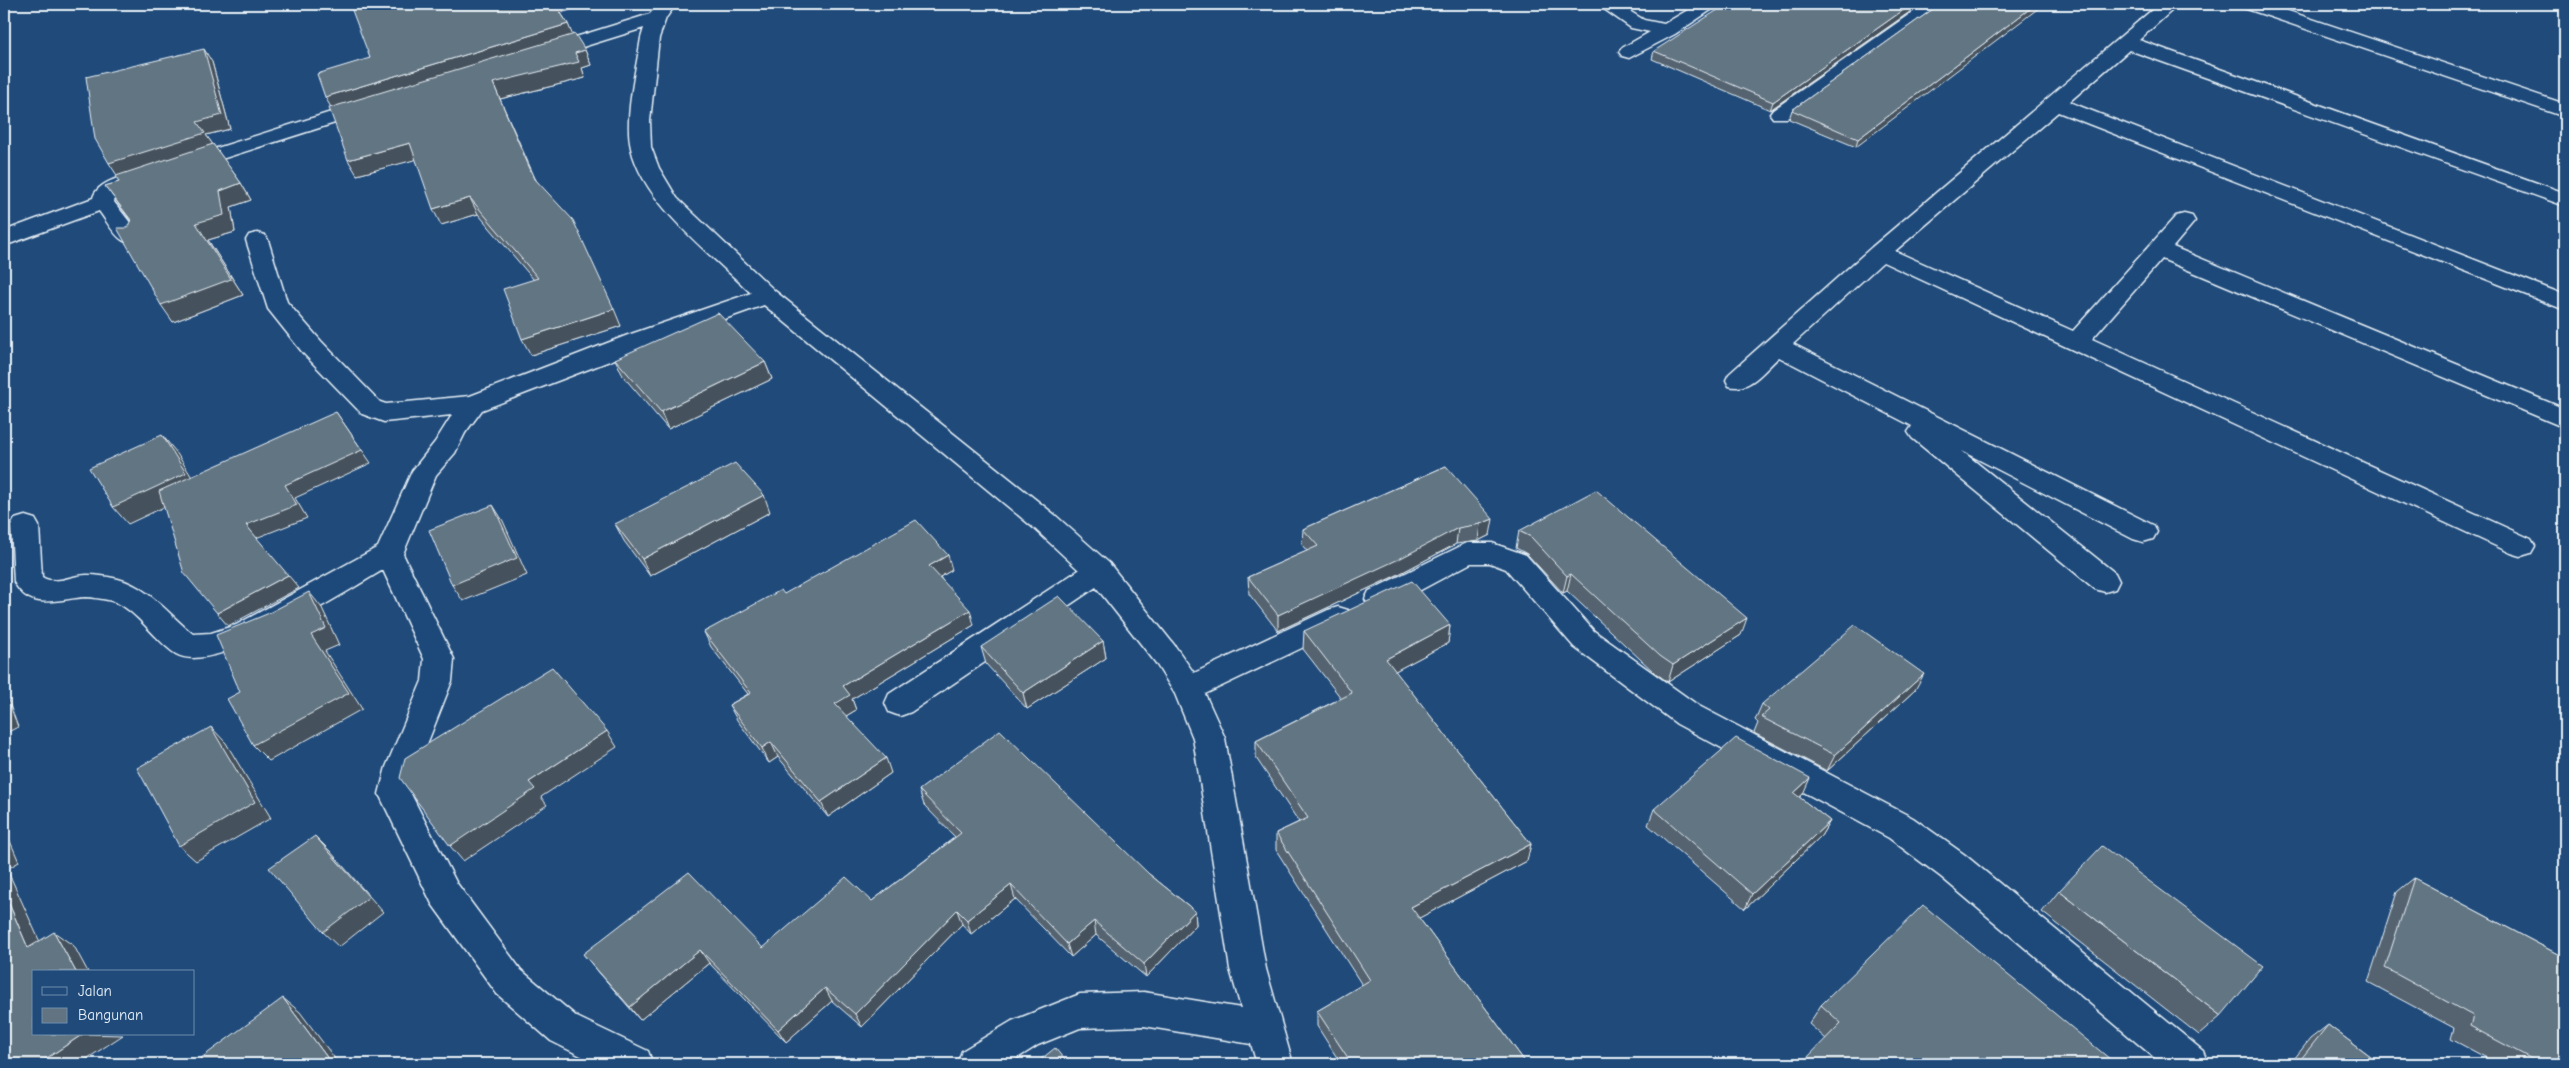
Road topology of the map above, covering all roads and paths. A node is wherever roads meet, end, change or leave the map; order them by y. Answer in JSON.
{"nodes":[{"id":1,"x":1606,"y":4,"type":"edge"},
{"id":2,"x":1711,"y":4,"type":"edge"},
{"id":3,"x":1936,"y":4,"type":"edge"},
{"id":4,"x":2170,"y":4,"type":"edge"},
{"id":5,"x":2250,"y":4,"type":"edge"},
{"id":6,"x":662,"y":11,"type":"edge"},
{"id":7,"x":1668,"y":30,"type":"junction"},
{"id":8,"x":2126,"y":42,"type":"junction"},
{"id":9,"x":1629,"y":52,"type":"dead end"},
{"id":10,"x":529,"y":57,"type":"edge"},
{"id":11,"x":391,"y":99,"type":"edge"},
{"id":12,"x":2055,"y":104,"type":"junction"},
{"id":13,"x":2565,"y":111,"type":"edge"},
{"id":14,"x":1780,"y":114,"type":"dead end"},
{"id":15,"x":2565,"y":200,"type":"edge"},
{"id":16,"x":103,"y":202,"type":"junction"},
{"id":17,"x":2184,"y":221,"type":"dead end"},
{"id":18,"x":4,"y":238,"type":"edge"},
{"id":19,"x":131,"y":238,"type":"edge"},
{"id":20,"x":257,"y":240,"type":"dead end"},
{"id":21,"x":2158,"y":249,"type":"junction"},
{"id":22,"x":1880,"y":252,"type":"junction"},
{"id":23,"x":767,"y":296,"type":"junction"},
{"id":24,"x":2565,"y":303,"type":"edge"},
{"id":25,"x":2076,"y":342,"type":"junction"},
{"id":26,"x":1777,"y":346,"type":"junction"},
{"id":27,"x":1738,"y":380,"type":"dead end"},
{"id":28,"x":1878,"y":397,"type":"junction"},
{"id":29,"x":473,"y":404,"type":"junction"},
{"id":30,"x":2565,"y":419,"type":"edge"},
{"id":31,"x":25,"y":526,"type":"dead end"},
{"id":32,"x":2143,"y":532,"type":"dead end"},
{"id":33,"x":2521,"y":546,"type":"dead end"},
{"id":34,"x":389,"y":554,"type":"junction"},
{"id":35,"x":1099,"y":571,"type":"junction"},
{"id":36,"x":2105,"y":581,"type":"dead end"},
{"id":37,"x":1188,"y":689,"type":"junction"},
{"id":38,"x":900,"y":703,"type":"dead end"},
{"id":39,"x":1265,"y":1029,"type":"junction"},
{"id":40,"x":635,"y":1064,"type":"edge"},
{"id":41,"x":975,"y":1064,"type":"edge"},
{"id":42,"x":1275,"y":1064,"type":"edge"},
{"id":43,"x":2190,"y":1064,"type":"edge"}],
"edges":[{"from":1,"to":7,"type":"street"},
{"from":2,"to":7,"type":"street"},
{"from":3,"to":14,"type":"street"},
{"from":4,"to":8,"type":"street"},
{"from":5,"to":13,"type":"street"},
{"from":6,"to":10,"type":"street"},
{"from":6,"to":23,"type":"street"},
{"from":7,"to":9,"type":"street"},
{"from":8,"to":12,"type":"street"},
{"from":8,"to":15,"type":"street"},
{"from":11,"to":16,"type":"street"},
{"from":12,"to":22,"type":"street"},
{"from":12,"to":24,"type":"street"},
{"from":16,"to":18,"type":"street"},
{"from":16,"to":19,"type":"street"},
{"from":17,"to":21,"type":"street"},
{"from":20,"to":29,"type":"street"},
{"from":21,"to":25,"type":"street"},
{"from":21,"to":30,"type":"street"},
{"from":22,"to":25,"type":"street"},
{"from":22,"to":26,"type":"street"},
{"from":23,"to":29,"type":"street"},
{"from":23,"to":35,"type":"street"},
{"from":25,"to":33,"type":"street"},
{"from":26,"to":27,"type":"street"},
{"from":26,"to":28,"type":"street"},
{"from":28,"to":32,"type":"street"},
{"from":28,"to":36,"type":"street"},
{"from":29,"to":34,"type":"street"},
{"from":31,"to":34,"type":"street"},
{"from":34,"to":40,"type":"street"},
{"from":35,"to":37,"type":"street"},
{"from":35,"to":38,"type":"street"},
{"from":37,"to":39,"type":"street"},
{"from":37,"to":43,"type":"street"},
{"from":39,"to":41,"type":"street"},
{"from":39,"to":42,"type":"street"}]}
